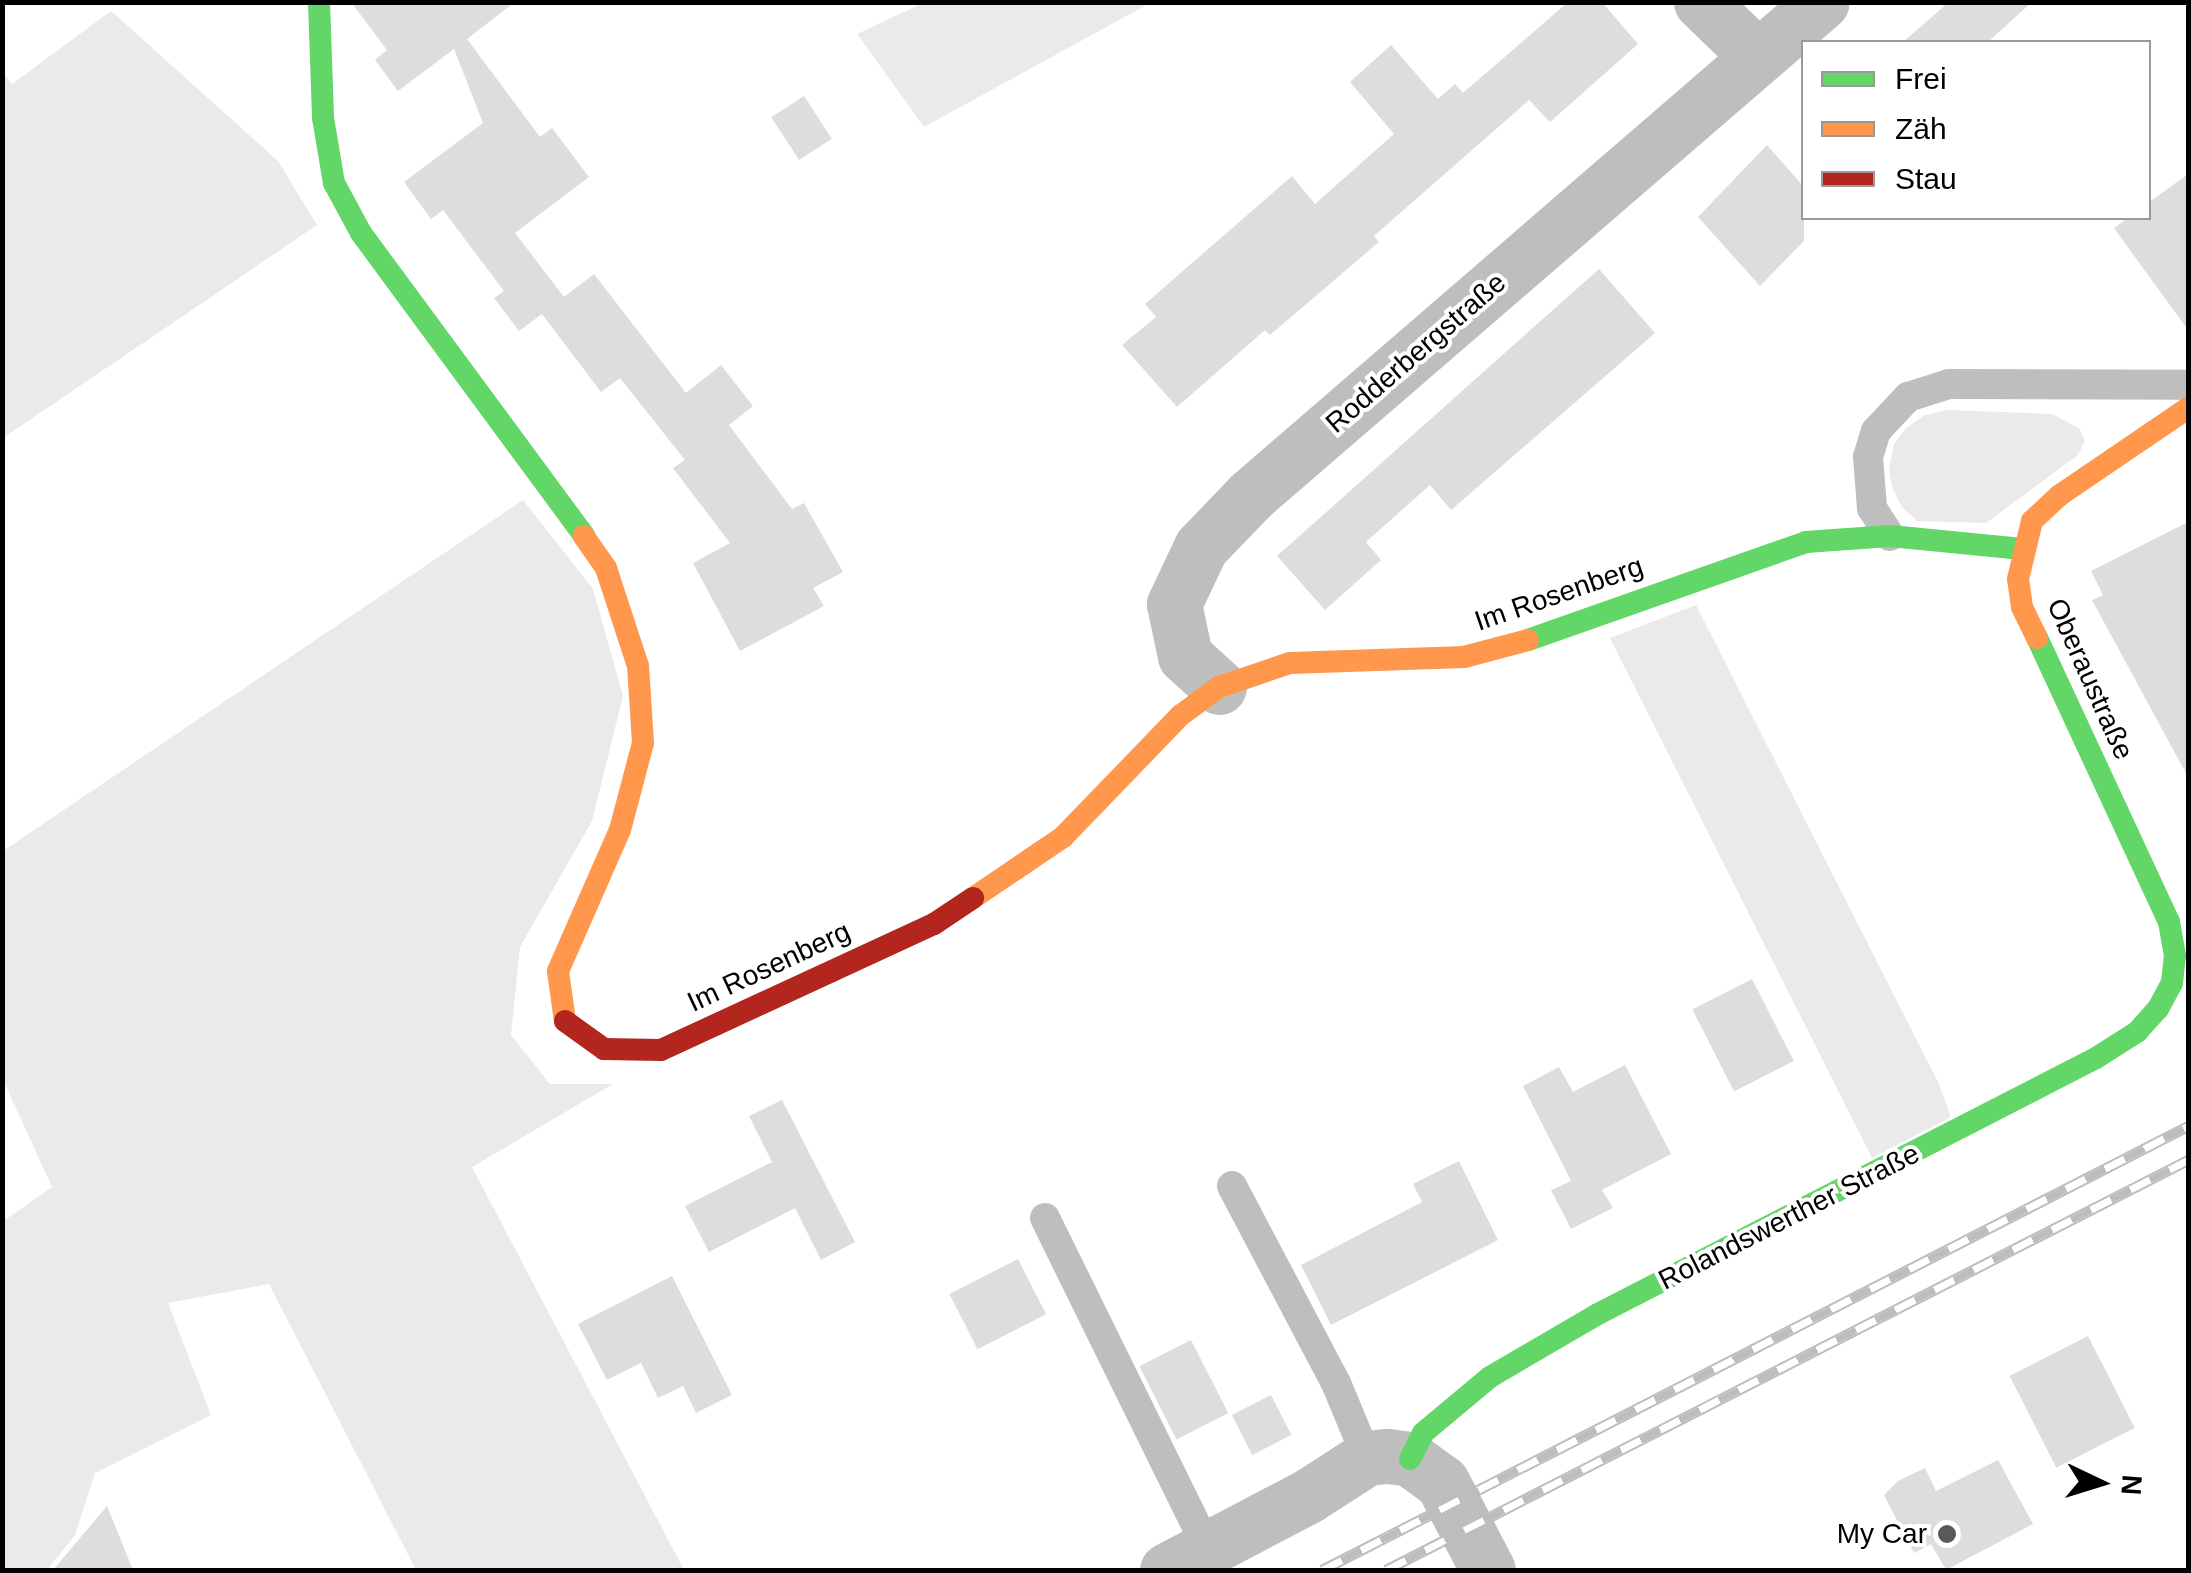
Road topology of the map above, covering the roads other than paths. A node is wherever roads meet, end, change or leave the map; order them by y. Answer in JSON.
{"nodes":[{"id":1,"x":319,"y":2,"type":"edge"},
{"id":2,"x":1700,"y":2,"type":"edge"},
{"id":3,"x":1822,"y":2,"type":"edge"},
{"id":4,"x":1758,"y":57,"type":"junction"},
{"id":5,"x":2188,"y":385,"type":"edge"},
{"id":6,"x":2188,"y":408,"type":"edge"},
{"id":7,"x":1890,"y":536,"type":"junction"},
{"id":8,"x":2022,"y":549,"type":"junction"},
{"id":9,"x":1219,"y":687,"type":"junction"},
{"id":10,"x":2172,"y":983,"type":"joint"},
{"id":11,"x":1232,"y":1186,"type":"dead end"},
{"id":12,"x":1045,"y":1218,"type":"dead end"},
{"id":13,"x":1388,"y":1458,"type":"junction"},
{"id":14,"x":1188,"y":1560,"type":"edge"},
{"id":15,"x":1488,"y":1570,"type":"edge"}],
"edges":[{"from":1,"to":9,"type":"street","name":"Im Rosenberg"},
{"from":2,"to":4,"type":"street"},
{"from":3,"to":4,"type":"street","name":"Rodderbergstraße"},
{"from":4,"to":9,"type":"street","name":"Rodderbergstraße"},
{"from":5,"to":7,"type":"lane"},
{"from":6,"to":8,"type":"street","name":"Oberaustraße"},
{"from":7,"to":8,"type":"street","name":"Im Rosenberg"},
{"from":7,"to":9,"type":"street","name":"Im Rosenberg"},
{"from":8,"to":10,"type":"street","name":"Oberaustraße"},
{"from":10,"to":13,"type":"street","name":"Rolandswerther Straße"},
{"from":11,"to":13,"type":"lane"},
{"from":12,"to":14,"type":"lane"},
{"from":13,"to":14,"type":"street","name":"Rolandswerther Straße"},
{"from":13,"to":15,"type":"street"}]}
